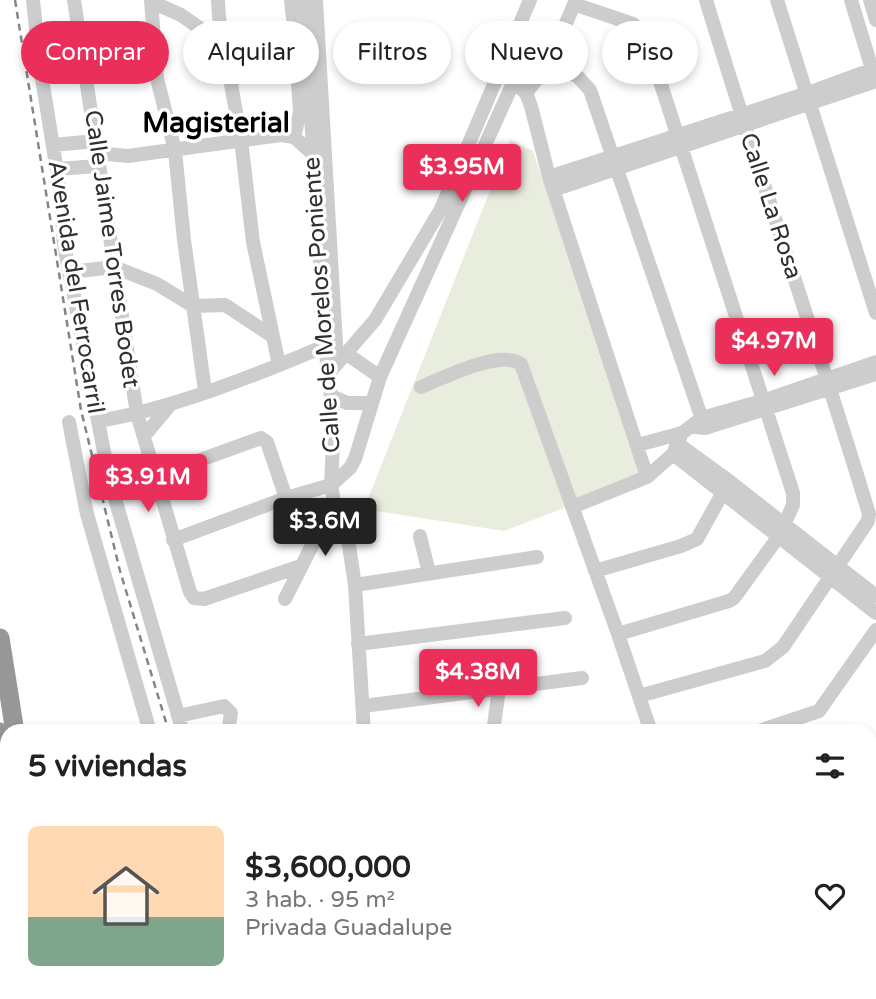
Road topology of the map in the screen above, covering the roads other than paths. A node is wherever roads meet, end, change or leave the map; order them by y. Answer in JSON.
{"nodes":[{"id":1,"x":33,"y":0,"type":"edge"},
{"id":2,"x":74,"y":0,"type":"edge"},
{"id":3,"x":218,"y":0,"type":"edge"},
{"id":4,"x":291,"y":0,"type":"edge"},
{"id":5,"x":304,"y":0,"type":"edge"},
{"id":6,"x":316,"y":0,"type":"edge"},
{"id":7,"x":530,"y":0,"type":"edge"},
{"id":8,"x":706,"y":0,"type":"edge"},
{"id":9,"x":776,"y":0,"type":"edge"},
{"id":10,"x":851,"y":0,"type":"edge"},
{"id":11,"x":870,"y":0,"type":"edge"},
{"id":12,"x":152,"y":1,"type":"edge"},
{"id":13,"x":575,"y":2,"type":"edge"},
{"id":14,"x":876,"y":20,"type":"edge"},
{"id":15,"x":78,"y":21,"type":"edge"},
{"id":16,"x":153,"y":21,"type":"edge"},
{"id":17,"x":190,"y":21,"type":"edge"},
{"id":18,"x":221,"y":21,"type":"edge"},
{"id":19,"x":300,"y":21,"type":"edge"},
{"id":20,"x":306,"y":21,"type":"edge"},
{"id":21,"x":311,"y":21,"type":"edge"},
{"id":22,"x":521,"y":21,"type":"edge"},
{"id":23,"x":567,"y":21,"type":"edge"},
{"id":24,"x":875,"y":76,"type":"edge"},
{"id":25,"x":88,"y":84,"type":"edge"},
{"id":26,"x":158,"y":84,"type":"edge"},
{"id":27,"x":231,"y":84,"type":"edge"},
{"id":28,"x":305,"y":84,"type":"edge"},
{"id":29,"x":311,"y":84,"type":"edge"},
{"id":30,"x":494,"y":84,"type":"edge"},
{"id":31,"x":513,"y":84,"type":"edge"},
{"id":32,"x":517,"y":84,"type":"edge"},
{"id":33,"x":533,"y":84,"type":"edge"},
{"id":34,"x":585,"y":84,"type":"edge"},
{"id":35,"x":526,"y":93,"type":"junction"},
{"id":36,"x":304,"y":96,"type":"junction"},
{"id":37,"x":807,"y":99,"type":"junction"},
{"id":38,"x":743,"y":120,"type":"junction"},
{"id":39,"x":294,"y":138,"type":"junction"},
{"id":40,"x":241,"y":140,"type":"junction"},
{"id":41,"x":679,"y":141,"type":"junction"},
{"id":42,"x":53,"y":145,"type":"junction"},
{"id":43,"x":175,"y":150,"type":"junction"},
{"id":44,"x":97,"y":153,"type":"junction"},
{"id":45,"x":313,"y":154,"type":"junction"},
{"id":46,"x":614,"y":162,"type":"junction"},
{"id":47,"x":57,"y":169,"type":"junction"},
{"id":48,"x":551,"y":183,"type":"junction"},
{"id":49,"x":323,"y":234,"type":"junction"},
{"id":50,"x":114,"y":267,"type":"junction"},
{"id":51,"x":70,"y":272,"type":"junction"},
{"id":52,"x":193,"y":306,"type":"junction"},
{"id":53,"x":876,"y":313,"type":"edge"},
{"id":54,"x":272,"y":335,"type":"junction"},
{"id":55,"x":325,"y":346,"type":"junction"},
{"id":56,"x":876,"y":362,"type":"edge"},
{"id":57,"x":338,"y":363,"type":"junction"},
{"id":58,"x":279,"y":365,"type":"junction"},
{"id":59,"x":876,"y":374,"type":"edge"},
{"id":60,"x":380,"y":377,"type":"junction"},
{"id":61,"x":829,"y":384,"type":"junction"},
{"id":62,"x":421,"y":387,"type":"dead end"},
{"id":63,"x":205,"y":391,"type":"junction"},
{"id":64,"x":331,"y":396,"type":"junction"},
{"id":65,"x":173,"y":402,"type":"junction"},
{"id":66,"x":370,"y":403,"type":"junction"},
{"id":67,"x":766,"y":405,"type":"junction"},
{"id":68,"x":137,"y":414,"type":"junction"},
{"id":69,"x":99,"y":421,"type":"junction"},
{"id":70,"x":69,"y":422,"type":"dead end"},
{"id":71,"x":689,"y":434,"type":"junction"},
{"id":72,"x":144,"y":436,"type":"junction"},
{"id":73,"x":638,"y":445,"type":"junction"},
{"id":74,"x":156,"y":477,"type":"junction"},
{"id":75,"x":647,"y":477,"type":"junction"},
{"id":76,"x":331,"y":485,"type":"junction"},
{"id":77,"x":727,"y":487,"type":"junction"},
{"id":78,"x":286,"y":498,"type":"junction"},
{"id":79,"x":334,"y":502,"type":"junction"},
{"id":80,"x":572,"y":507,"type":"junction"},
{"id":81,"x":782,"y":531,"type":"junction"},
{"id":82,"x":420,"y":536,"type":"dead end"},
{"id":83,"x":173,"y":540,"type":"junction"},
{"id":84,"x":537,"y":556,"type":"dead end"},
{"id":85,"x":301,"y":566,"type":"junction"},
{"id":86,"x":596,"y":571,"type":"junction"},
{"id":87,"x":835,"y":572,"type":"junction"},
{"id":88,"x":429,"y":573,"type":"junction"},
{"id":89,"x":355,"y":585,"type":"junction"},
{"id":90,"x":876,"y":596,"type":"edge"},
{"id":91,"x":285,"y":599,"type":"dead end"},
{"id":92,"x":876,"y":613,"type":"edge"},
{"id":93,"x":565,"y":618,"type":"dead end"},
{"id":94,"x":876,"y":630,"type":"edge"},
{"id":95,"x":618,"y":634,"type":"junction"},
{"id":96,"x":0,"y":638,"type":"edge"},
{"id":97,"x":358,"y":644,"type":"junction"},
{"id":98,"x":582,"y":678,"type":"dead end"},
{"id":99,"x":499,"y":689,"type":"junction"},
{"id":100,"x":639,"y":696,"type":"junction"},
{"id":101,"x":363,"y":706,"type":"junction"},
{"id":102,"x":178,"y":716,"type":"junction"},
{"id":103,"x":14,"y":724,"type":"edge"},
{"id":104,"x":147,"y":724,"type":"edge"},
{"id":105,"x":180,"y":724,"type":"edge"},
{"id":106,"x":229,"y":724,"type":"edge"},
{"id":107,"x":364,"y":724,"type":"edge"},
{"id":108,"x":494,"y":724,"type":"edge"},
{"id":109,"x":648,"y":724,"type":"edge"},
{"id":110,"x":780,"y":724,"type":"edge"}],
"edges":[{"from":1,"to":42,"type":"street","name":"Avenida del Ferrocarril"},
{"from":2,"to":15,"type":"street","name":"Calle Jaime Torres Bodet"},
{"from":3,"to":18,"type":"street"},
{"from":4,"to":19,"type":"street"},
{"from":5,"to":20,"type":"street","name":"Calle de Morelos Poniente"},
{"from":6,"to":21,"type":"street","name":"Calle de Morelos Poniente"},
{"from":7,"to":22,"type":"street"},
{"from":8,"to":38,"type":"street","name":"Calle La Rosa"},
{"from":9,"to":37,"type":"street"},
{"from":10,"to":24,"type":"street"},
{"from":11,"to":14,"type":"street"},
{"from":12,"to":16,"type":"street"},
{"from":12,"to":17,"type":"street"},
{"from":13,"to":23,"type":"street"},
{"from":13,"to":41,"type":"street"},
{"from":24,"to":37,"type":"street"},
{"from":25,"to":44,"type":"street","name":"Calle Jaime Torres Bodet"},
{"from":26,"to":43,"type":"street"},
{"from":27,"to":40,"type":"street"},
{"from":28,"to":36,"type":"street","name":"Calle de Morelos Poniente"},
{"from":29,"to":49,"type":"street","name":"Calle de Morelos Poniente"},
{"from":30,"to":57,"type":"street"},
{"from":31,"to":60,"type":"street"},
{"from":32,"to":35,"type":"street"},
{"from":33,"to":35,"type":"street"},
{"from":34,"to":46,"type":"street"},
{"from":35,"to":48,"type":"street"},
{"from":36,"to":39,"type":"street"},
{"from":36,"to":45,"type":"street","name":"Calle de Morelos Poniente"},
{"from":37,"to":38,"type":"street"},
{"from":37,"to":53,"type":"street"},
{"from":38,"to":41,"type":"street"},
{"from":38,"to":61,"type":"street","name":"Calle La Rosa"},
{"from":39,"to":40,"type":"street"},
{"from":39,"to":45,"type":"street"},
{"from":40,"to":43,"type":"street"},
{"from":40,"to":54,"type":"street"},
{"from":41,"to":46,"type":"street"},
{"from":41,"to":67,"type":"street"},
{"from":42,"to":44,"type":"street"},
{"from":42,"to":47,"type":"street","name":"Avenida del Ferrocarril"},
{"from":43,"to":44,"type":"street"},
{"from":43,"to":52,"type":"street"},
{"from":44,"to":47,"type":"street"},
{"from":44,"to":50,"type":"street","name":"Calle Jaime Torres Bodet"},
{"from":45,"to":49,"type":"street","name":"Calle de Morelos Poniente"},
{"from":46,"to":48,"type":"street"},
{"from":46,"to":71,"type":"street"},
{"from":47,"to":51,"type":"street","name":"Avenida del Ferrocarril"},
{"from":48,"to":73,"type":"street"},
{"from":49,"to":55,"type":"street","name":"Calle de Morelos Poniente"},
{"from":49,"to":57,"type":"street","name":"Calle de Morelos Poniente"},
{"from":50,"to":51,"type":"street"},
{"from":50,"to":52,"type":"street"},
{"from":50,"to":68,"type":"street","name":"Calle Jaime Torres Bodet"},
{"from":51,"to":69,"type":"street","name":"Avenida del Ferrocarril"},
{"from":52,"to":54,"type":"street"},
{"from":52,"to":63,"type":"street"},
{"from":54,"to":58,"type":"street"},
{"from":55,"to":57,"type":"street","name":"Calle de Morelos Poniente"},
{"from":55,"to":58,"type":"street"},
{"from":56,"to":61,"type":"street"},
{"from":57,"to":60,"type":"street"},
{"from":57,"to":64,"type":"street","name":"Calle de Morelos Poniente"},
{"from":58,"to":63,"type":"street"},
{"from":59,"to":61,"type":"street"},
{"from":60,"to":66,"type":"street"},
{"from":61,"to":67,"type":"street"},
{"from":61,"to":87,"type":"street","name":"Calle La Rosa"},
{"from":62,"to":80,"type":"street"},
{"from":63,"to":65,"type":"street"},
{"from":64,"to":66,"type":"street"},
{"from":64,"to":76,"type":"street","name":"Calle de Morelos Poniente"},
{"from":65,"to":68,"type":"street"},
{"from":65,"to":72,"type":"street"},
{"from":66,"to":76,"type":"street"},
{"from":67,"to":71,"type":"street"},
{"from":67,"to":81,"type":"street"},
{"from":68,"to":69,"type":"street"},
{"from":68,"to":72,"type":"street","name":"Calle Jaime Torres Bodet"},
{"from":69,"to":102,"type":"street","name":"Avenida del Ferrocarril"},
{"from":70,"to":104,"type":"street","name":"Avenida del Ferrocarril"},
{"from":71,"to":73,"type":"street"},
{"from":71,"to":75,"type":"street"},
{"from":71,"to":77,"type":"street"},
{"from":72,"to":74,"type":"street","name":"Calle Jaime Torres Bodet"},
{"from":73,"to":75,"type":"street"},
{"from":74,"to":78,"type":"street"},
{"from":74,"to":83,"type":"street","name":"Calle Jaime Torres Bodet"},
{"from":75,"to":80,"type":"street"},
{"from":76,"to":78,"type":"street"},
{"from":76,"to":79,"type":"street","name":"Calle de Morelos Poniente"},
{"from":77,"to":81,"type":"street"},
{"from":77,"to":86,"type":"street"},
{"from":78,"to":83,"type":"street"},
{"from":79,"to":85,"type":"street"},
{"from":79,"to":89,"type":"street","name":"Calle de Morelos Poniente"},
{"from":80,"to":86,"type":"street"},
{"from":81,"to":87,"type":"street"},
{"from":81,"to":95,"type":"street"},
{"from":82,"to":88,"type":"street"},
{"from":83,"to":85,"type":"street","name":"Calle Jaime Torres Bodet"},
{"from":84,"to":88,"type":"street"},
{"from":85,"to":91,"type":"street"},
{"from":86,"to":95,"type":"street"},
{"from":87,"to":90,"type":"street"},
{"from":87,"to":92,"type":"street"},
{"from":87,"to":100,"type":"street","name":"Calle La Rosa"},
{"from":88,"to":89,"type":"street"},
{"from":89,"to":97,"type":"street","name":"Calle de Morelos Poniente"},
{"from":93,"to":97,"type":"street"},
{"from":94,"to":110,"type":"street"},
{"from":95,"to":100,"type":"street"},
{"from":96,"to":103,"type":"highway"},
{"from":97,"to":101,"type":"street","name":"Calle de Morelos Poniente"},
{"from":98,"to":99,"type":"street"},
{"from":99,"to":101,"type":"street"},
{"from":99,"to":108,"type":"street"},
{"from":100,"to":109,"type":"street"},
{"from":101,"to":107,"type":"street","name":"Calle de Morelos Poniente"},
{"from":102,"to":105,"type":"street","name":"Avenida del Ferrocarril"},
{"from":102,"to":106,"type":"street"}]}
